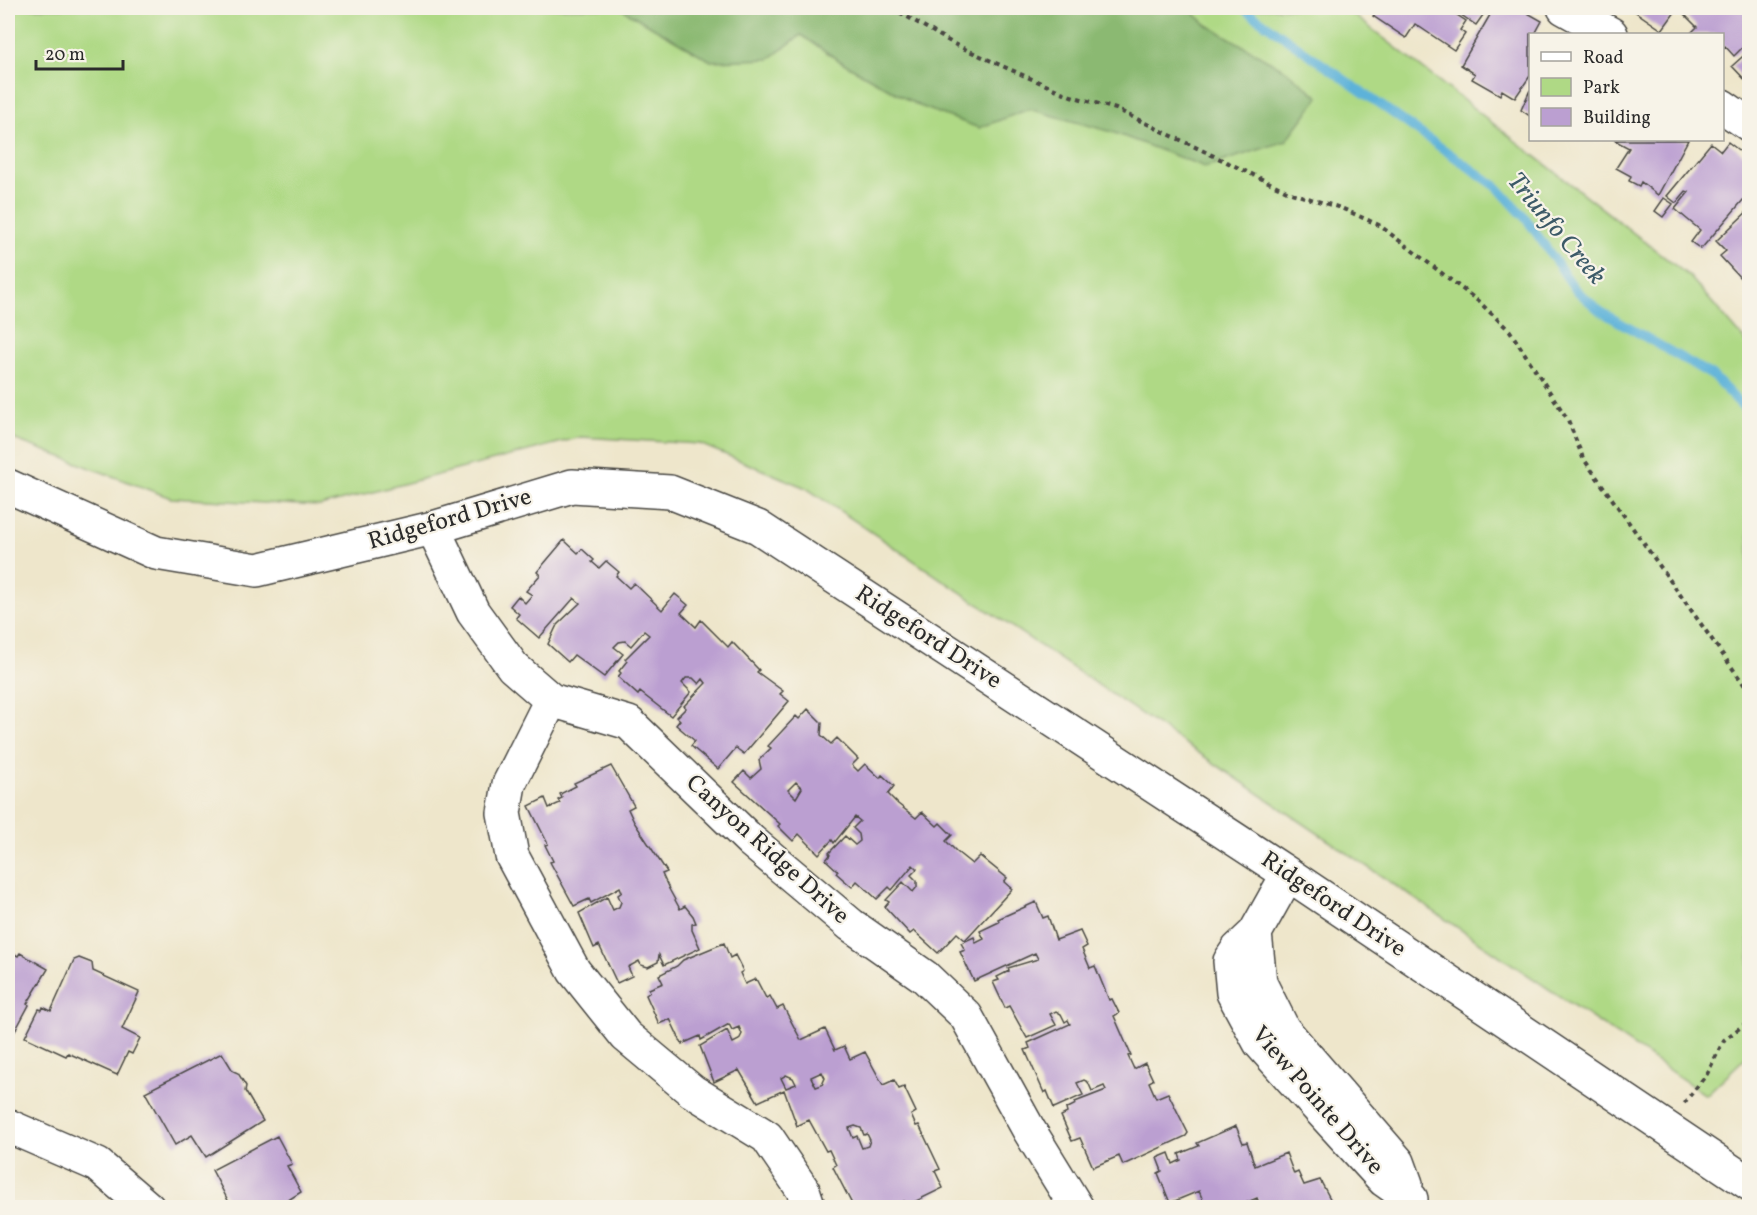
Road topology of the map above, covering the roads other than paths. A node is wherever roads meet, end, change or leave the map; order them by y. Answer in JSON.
{"nodes":[{"id":1,"x":1564,"y":8,"type":"edge"},
{"id":2,"x":1609,"y":33,"type":"edge"},
{"id":3,"x":1724,"y":107,"type":"edge"},
{"id":4,"x":1749,"y":125,"type":"edge"},
{"id":5,"x":8,"y":486,"type":"edge"},
{"id":6,"x":433,"y":528,"type":"junction"},
{"id":7,"x":551,"y":700,"type":"junction"},
{"id":8,"x":1288,"y":874,"type":"junction"},
{"id":9,"x":8,"y":1126,"type":"edge"},
{"id":10,"x":1749,"y":1184,"type":"edge"},
{"id":11,"x":1413,"y":1203,"type":"edge"},
{"id":12,"x":148,"y":1208,"type":"edge"},
{"id":13,"x":809,"y":1208,"type":"edge"},
{"id":14,"x":1077,"y":1208,"type":"edge"}],
"edges":[{"from":1,"to":2,"type":"street"},
{"from":3,"to":4,"type":"street"},
{"from":5,"to":6,"type":"street","name":"Ridgeford Drive"},
{"from":6,"to":7,"type":"street","name":"Canyon Ridge Drive"},
{"from":6,"to":8,"type":"street","name":"Ridgeford Drive"},
{"from":7,"to":13,"type":"street"},
{"from":7,"to":14,"type":"street","name":"Canyon Ridge Drive"},
{"from":8,"to":10,"type":"street","name":"Ridgeford Drive"},
{"from":8,"to":11,"type":"street","name":"View Pointe Drive"},
{"from":9,"to":12,"type":"street"}]}
